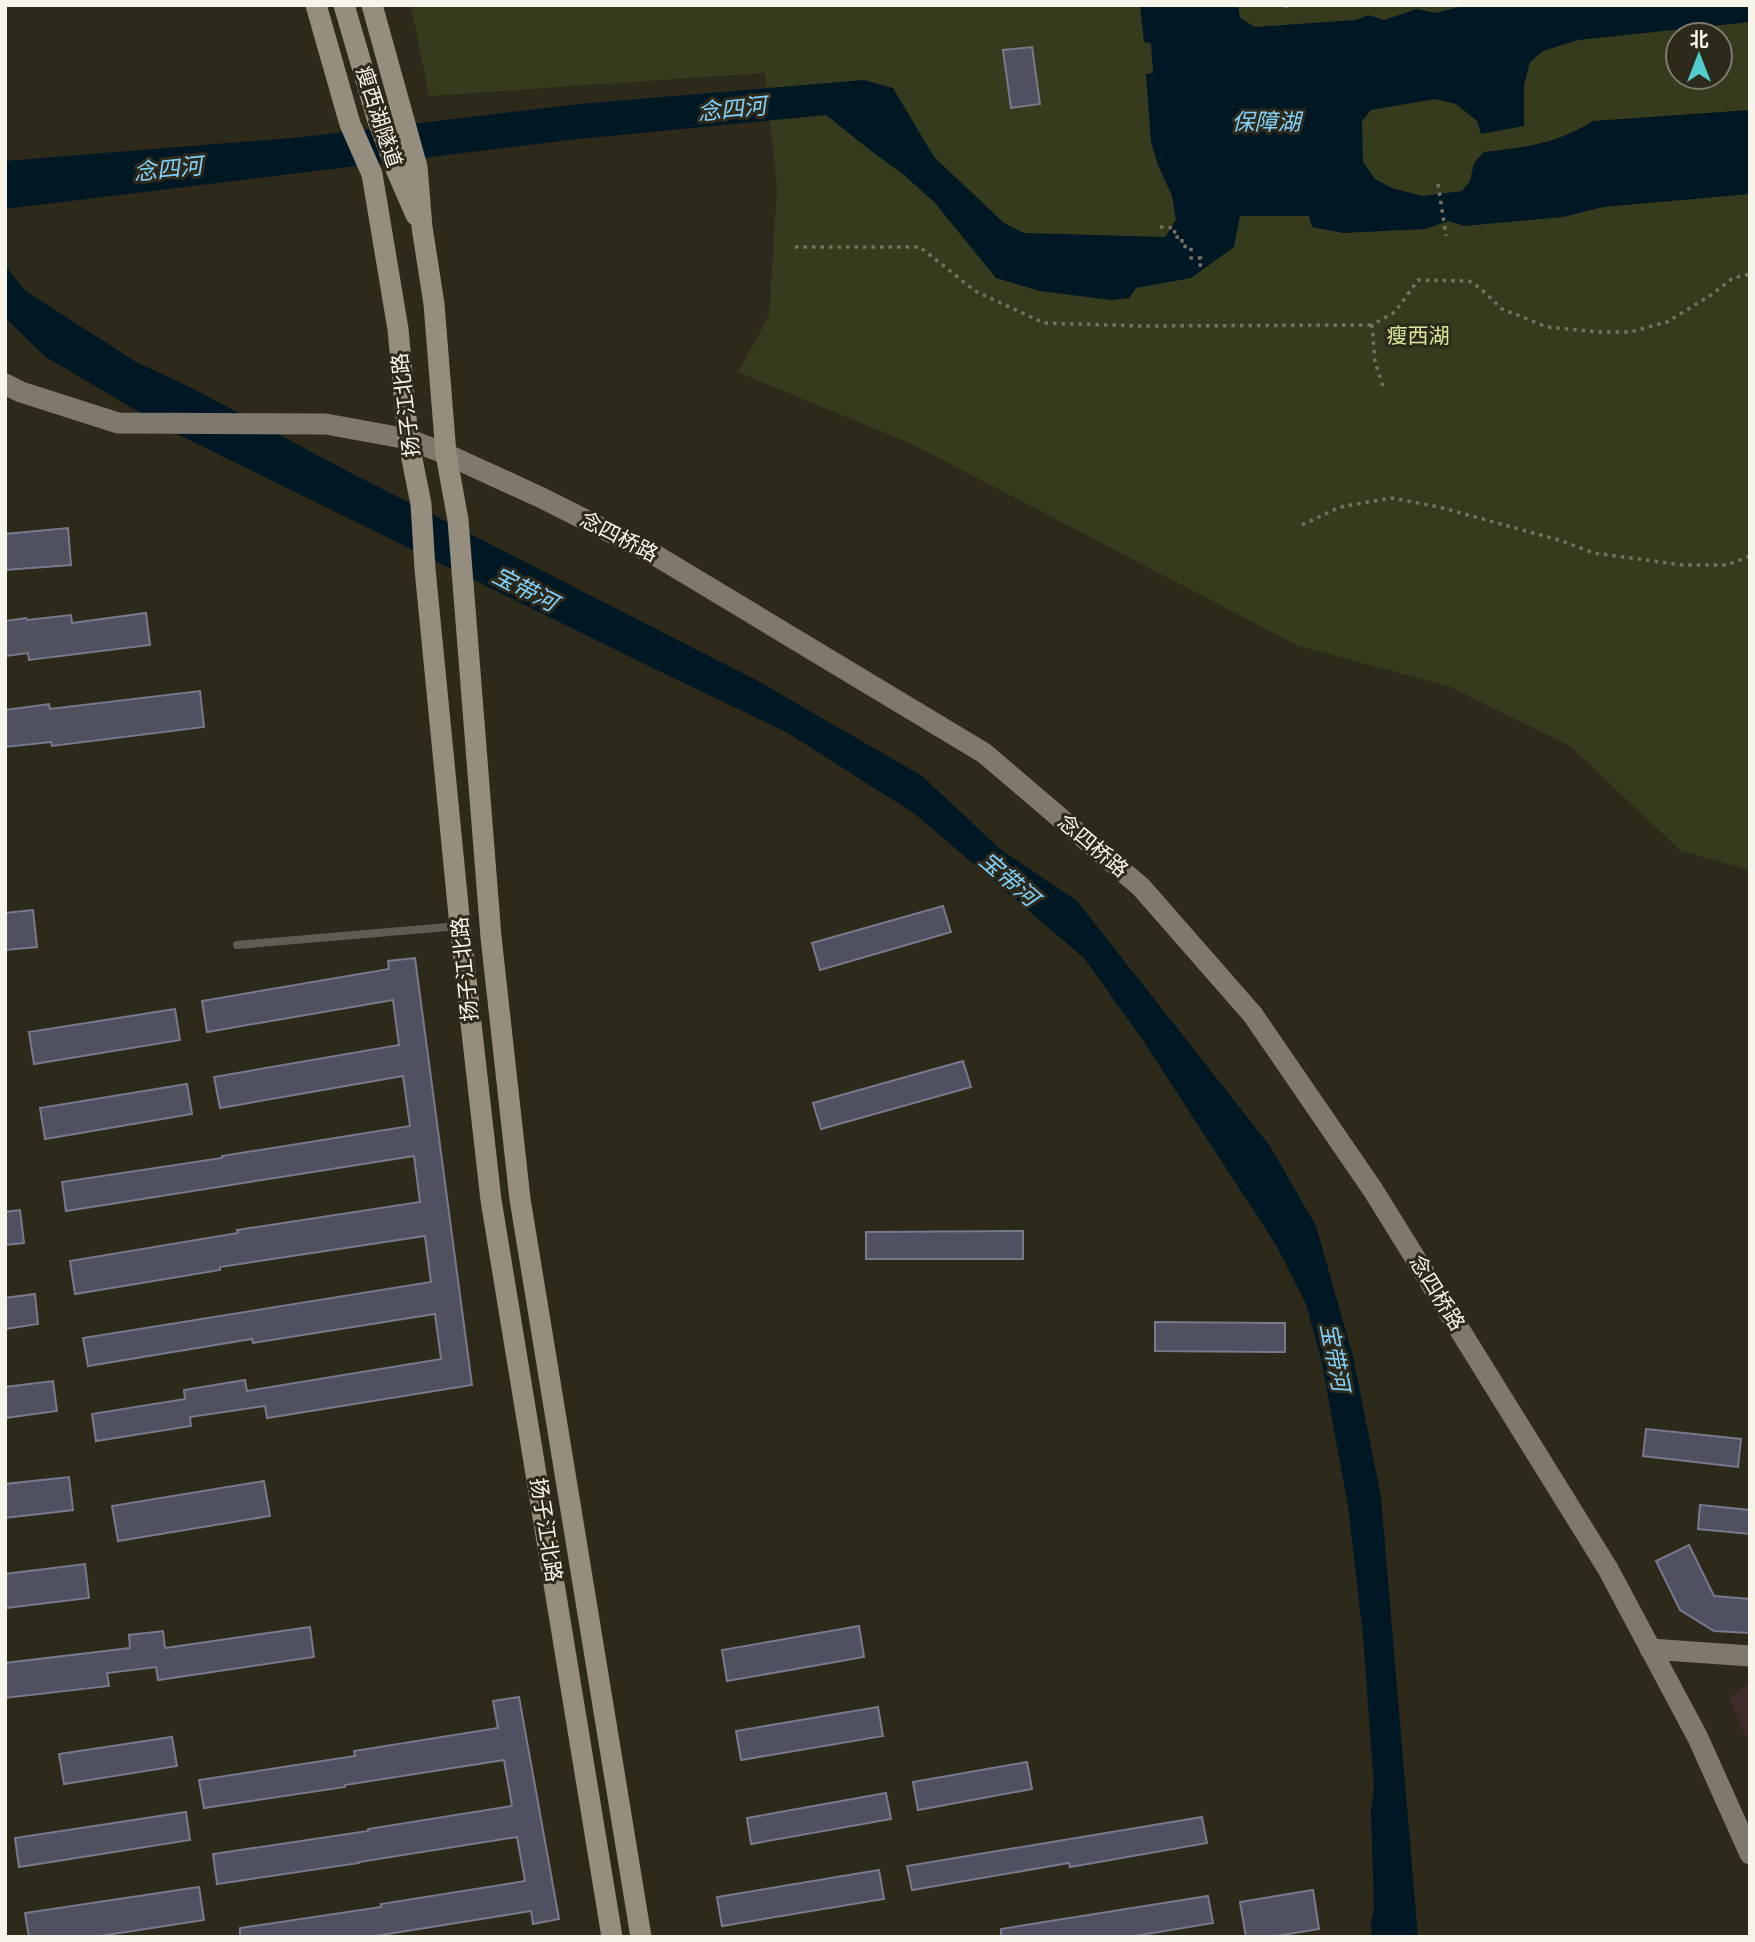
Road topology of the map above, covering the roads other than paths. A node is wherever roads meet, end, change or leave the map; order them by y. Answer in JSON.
{"nodes":[{"id":1,"x":316,"y":5,"type":"edge"},
{"id":2,"x":344,"y":5,"type":"edge"},
{"id":3,"x":372,"y":5,"type":"edge"},
{"id":4,"x":422,"y":227,"type":"junction"},
{"id":5,"x":13,"y":388,"type":"edge"},
{"id":6,"x":408,"y":439,"type":"junction"},
{"id":7,"x":446,"y":454,"type":"junction"},
{"id":8,"x":460,"y":926,"type":"junction"},
{"id":9,"x":237,"y":945,"type":"dead end"},
{"id":10,"x":1650,"y":1649,"type":"junction"},
{"id":11,"x":1750,"y":1656,"type":"edge"},
{"id":12,"x":1750,"y":1854,"type":"edge"},
{"id":13,"x":612,"y":1937,"type":"edge"},
{"id":14,"x":641,"y":1937,"type":"edge"}],
"edges":[{"from":1,"to":6,"type":"main road","name":"扬子江北路"},
{"from":2,"to":4,"type":"main road","name":"瘦西湖隧道"},
{"from":3,"to":4,"type":"main road","name":"扬子江北路"},
{"from":4,"to":7,"type":"main road","name":"扬子江北路"},
{"from":5,"to":6,"type":"street","name":"念四桥路"},
{"from":6,"to":7,"type":"street","name":"念四桥路"},
{"from":6,"to":8,"type":"main road","name":"扬子江北路"},
{"from":7,"to":10,"type":"street","name":"念四桥路"},
{"from":7,"to":14,"type":"main road","name":"扬子江北路"},
{"from":8,"to":9,"type":"lane"},
{"from":8,"to":13,"type":"main road","name":"扬子江北路"},
{"from":10,"to":11,"type":"street"},
{"from":10,"to":12,"type":"street","name":"念四桥路"}]}
